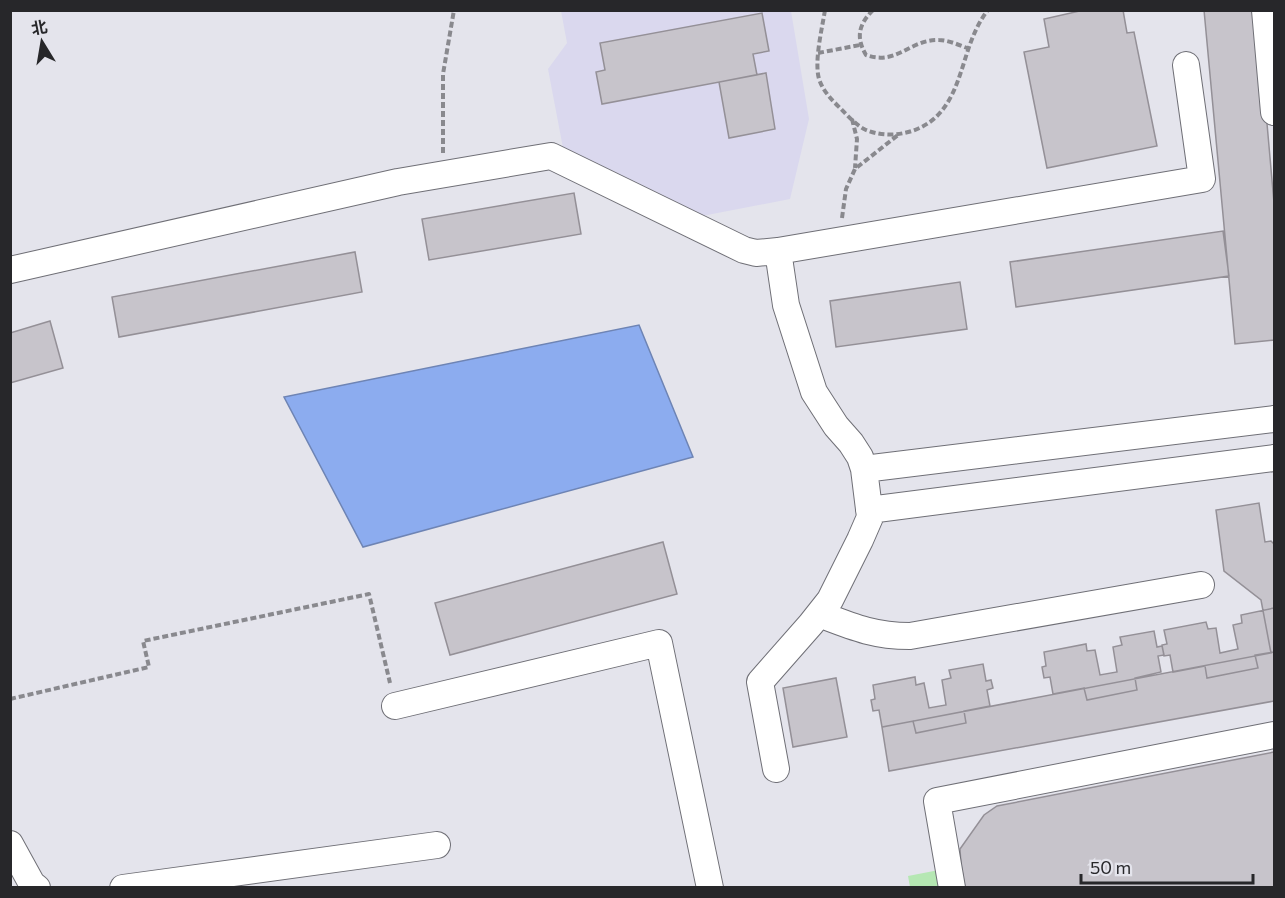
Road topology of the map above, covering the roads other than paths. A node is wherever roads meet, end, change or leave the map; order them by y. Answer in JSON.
{"nodes":[{"id":1,"x":1265,"y":10,"type":"edge"},
{"id":2,"x":1186,"y":65,"type":"dead end"},
{"id":3,"x":1275,"y":112,"type":"edge"},
{"id":4,"x":778,"y":251,"type":"junction"},
{"id":5,"x":10,"y":270,"type":"edge"},
{"id":6,"x":1275,"y":419,"type":"edge"},
{"id":7,"x":1275,"y":458,"type":"edge"},
{"id":8,"x":864,"y":469,"type":"junction"},
{"id":9,"x":869,"y":510,"type":"junction"},
{"id":10,"x":1201,"y":585,"type":"dead end"},
{"id":11,"x":819,"y":614,"type":"junction"},
{"id":12,"x":395,"y":706,"type":"road end"},
{"id":13,"x":1275,"y":735,"type":"edge"},
{"id":14,"x":776,"y":770,"type":"dead end"},
{"id":15,"x":10,"y":844,"type":"edge"},
{"id":16,"x":437,"y":845,"type":"dead end"},
{"id":17,"x":37,"y":888,"type":"edge"},
{"id":18,"x":123,"y":888,"type":"edge"},
{"id":19,"x":710,"y":888,"type":"edge"},
{"id":20,"x":952,"y":888,"type":"edge"}],
"edges":[{"from":1,"to":3,"type":"lane"},
{"from":2,"to":4,"type":"lane"},
{"from":4,"to":5,"type":"lane"},
{"from":4,"to":8,"type":"lane"},
{"from":6,"to":8,"type":"lane"},
{"from":7,"to":9,"type":"lane"},
{"from":8,"to":9,"type":"lane"},
{"from":9,"to":11,"type":"lane"},
{"from":10,"to":11,"type":"lane"},
{"from":11,"to":14,"type":"lane"},
{"from":12,"to":19,"type":"lane"},
{"from":13,"to":20,"type":"lane"},
{"from":15,"to":17,"type":"lane"},
{"from":16,"to":18,"type":"lane"}]}
